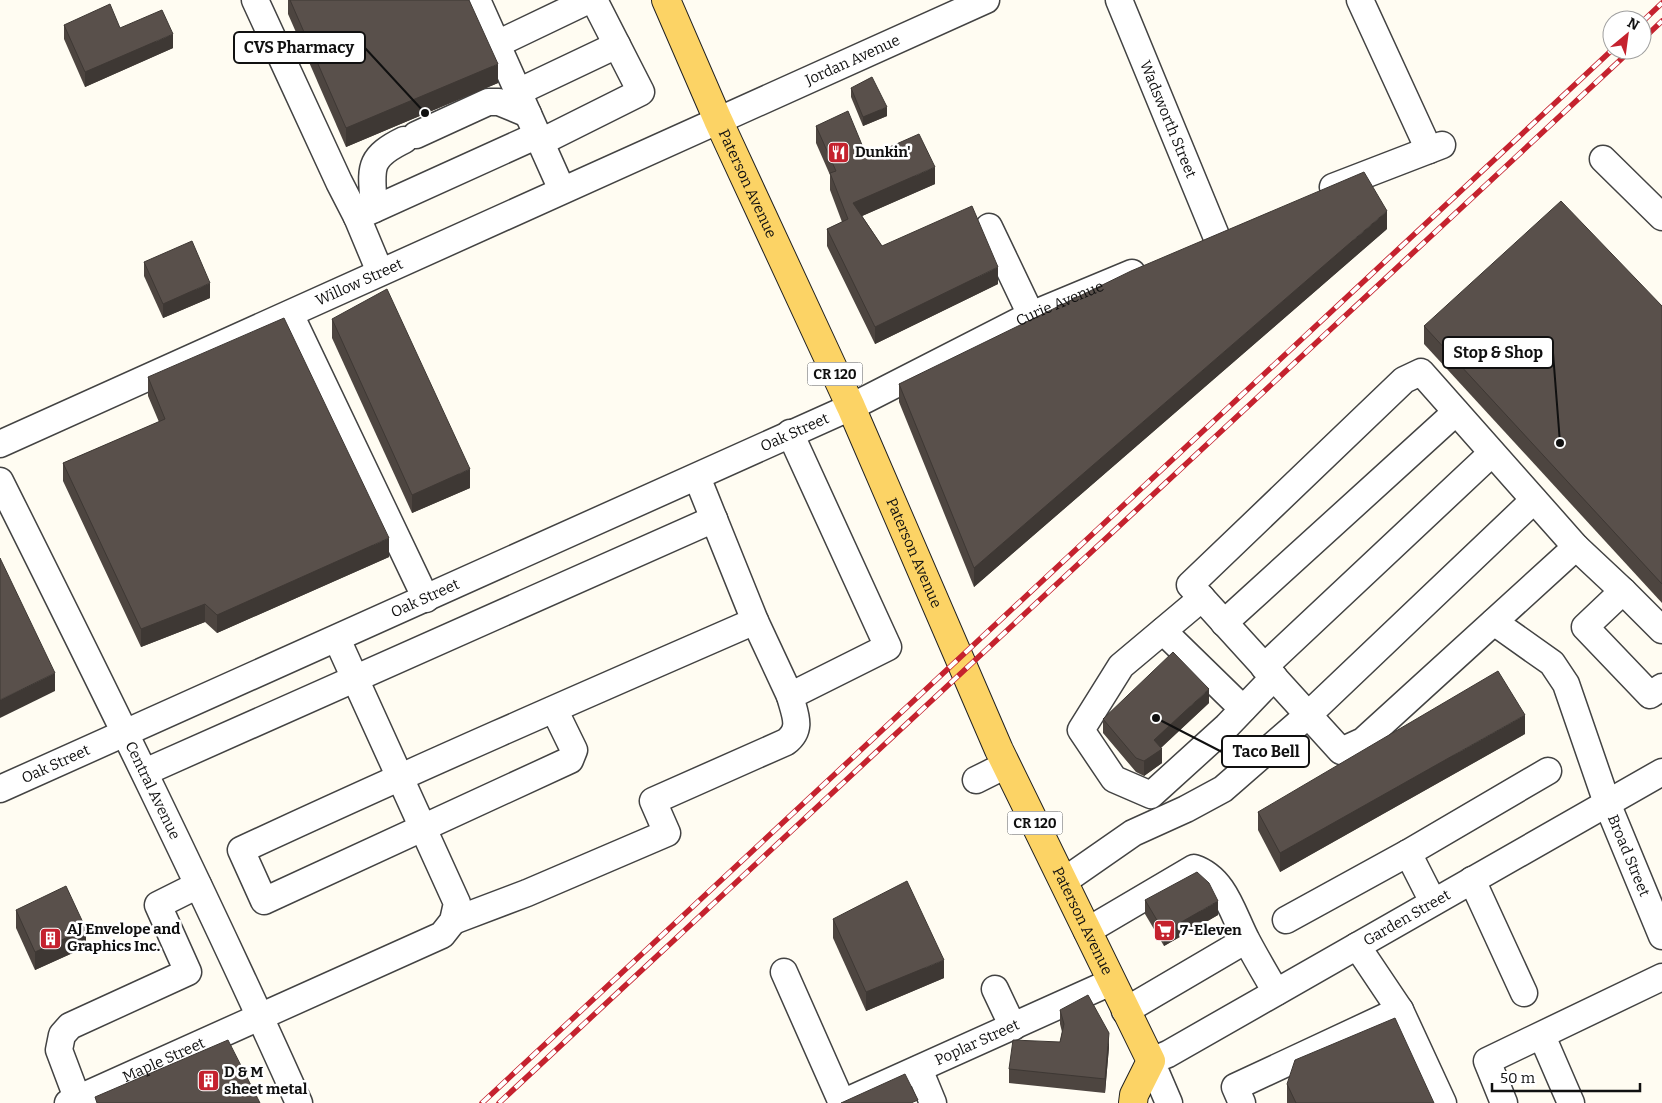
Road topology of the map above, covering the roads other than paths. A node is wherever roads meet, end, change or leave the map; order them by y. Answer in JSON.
{"nodes":[{"id":1,"x":255,"y":0,"type":"edge"},
{"id":2,"x":477,"y":0,"type":"edge"},
{"id":3,"x":589,"y":0,"type":"edge"},
{"id":4,"x":594,"y":0,"type":"edge"},
{"id":5,"x":666,"y":0,"type":"edge"},
{"id":6,"x":986,"y":0,"type":"edge"},
{"id":7,"x":1119,"y":0,"type":"edge"},
{"id":8,"x":1360,"y":0,"type":"edge"},
{"id":9,"x":497,"y":44,"type":"junction"},
{"id":10,"x":617,"y":45,"type":"junction"},
{"id":11,"x":718,"y":120,"type":"junction"},
{"id":12,"x":531,"y":121,"type":"junction"},
{"id":13,"x":1603,"y":158,"type":"dead end"},
{"id":14,"x":562,"y":190,"type":"junction"},
{"id":15,"x":1314,"y":195,"type":"edge"},
{"id":16,"x":365,"y":213,"type":"junction"},
{"id":17,"x":1662,"y":217,"type":"edge"},
{"id":18,"x":989,"y":227,"type":"dead end"},
{"id":19,"x":1217,"y":238,"type":"edge"},
{"id":20,"x":1155,"y":264,"type":"edge"},
{"id":21,"x":380,"y":272,"type":"junction"},
{"id":22,"x":290,"y":314,"type":"junction"},
{"id":23,"x":1030,"y":315,"type":"junction"},
{"id":24,"x":851,"y":407,"type":"junction"},
{"id":25,"x":1456,"y":412,"type":"junction"},
{"id":26,"x":790,"y":433,"type":"junction"},
{"id":27,"x":0,"y":444,"type":"edge"},
{"id":28,"x":1492,"y":453,"type":"junction"},
{"id":29,"x":696,"y":477,"type":"junction"},
{"id":30,"x":0,"y":482,"type":"edge"},
{"id":31,"x":1534,"y":500,"type":"junction"},
{"id":32,"x":714,"y":520,"type":"junction"},
{"id":33,"x":1576,"y":547,"type":"junction"},
{"id":34,"x":1623,"y":591,"type":"junction"},
{"id":35,"x":1202,"y":598,"type":"junction"},
{"id":36,"x":426,"y":599,"type":"junction"},
{"id":37,"x":755,"y":621,"type":"junction"},
{"id":38,"x":1494,"y":622,"type":"junction"},
{"id":39,"x":1224,"y":623,"type":"junction"},
{"id":40,"x":1662,"y":630,"type":"edge"},
{"id":41,"x":1163,"y":631,"type":"junction"},
{"id":42,"x":337,"y":639,"type":"junction"},
{"id":43,"x":1269,"y":672,"type":"junction"},
{"id":44,"x":355,"y":680,"type":"junction"},
{"id":45,"x":1662,"y":687,"type":"edge"},
{"id":46,"x":790,"y":696,"type":"junction"},
{"id":47,"x":554,"y":709,"type":"junction"},
{"id":48,"x":1243,"y":709,"type":"junction"},
{"id":49,"x":1308,"y":715,"type":"junction"},
{"id":50,"x":126,"y":733,"type":"junction"},
{"id":51,"x":1006,"y":765,"type":"junction"},
{"id":52,"x":1548,"y":771,"type":"dead end"},
{"id":53,"x":145,"y":772,"type":"junction"},
{"id":54,"x":1662,"y":772,"type":"edge"},
{"id":55,"x":399,"y":776,"type":"junction"},
{"id":56,"x":976,"y":780,"type":"dead end"},
{"id":57,"x":0,"y":789,"type":"edge"},
{"id":58,"x":1607,"y":803,"type":"junction"},
{"id":59,"x":423,"y":828,"type":"junction"},
{"id":60,"x":1408,"y":853,"type":"junction"},
{"id":61,"x":1472,"y":880,"type":"junction"},
{"id":62,"x":1064,"y":881,"type":"junction"},
{"id":63,"x":198,"y":885,"type":"junction"},
{"id":64,"x":1433,"y":902,"type":"junction"},
{"id":65,"x":1286,"y":920,"type":"dead end"},
{"id":66,"x":453,"y":921,"type":"junction"},
{"id":67,"x":1087,"y":931,"type":"junction"},
{"id":68,"x":1662,"y":936,"type":"edge"},
{"id":69,"x":1246,"y":940,"type":"junction"},
{"id":70,"x":1357,"y":946,"type":"junction"},
{"id":71,"x":784,"y":972,"type":"dead end"},
{"id":72,"x":1662,"y":977,"type":"edge"},
{"id":73,"x":1112,"y":982,"type":"junction"},
{"id":74,"x":995,"y":989,"type":"dead end"},
{"id":75,"x":1276,"y":992,"type":"junction"},
{"id":76,"x":1524,"y":993,"type":"dead end"},
{"id":77,"x":1400,"y":1010,"type":"junction"},
{"id":78,"x":1125,"y":1011,"type":"junction"},
{"id":79,"x":261,"y":1017,"type":"junction"},
{"id":80,"x":1013,"y":1027,"type":"junction"},
{"id":81,"x":1542,"y":1036,"type":"junction"},
{"id":82,"x":1151,"y":1061,"type":"junction"},
{"id":83,"x":919,"y":1069,"type":"junction"},
{"id":84,"x":75,"y":1102,"type":"edge"},
{"id":85,"x":299,"y":1103,"type":"edge"},
{"id":86,"x":842,"y":1103,"type":"edge"},
{"id":87,"x":933,"y":1103,"type":"edge"},
{"id":88,"x":1133,"y":1103,"type":"edge"},
{"id":89,"x":1169,"y":1103,"type":"edge"},
{"id":90,"x":1242,"y":1103,"type":"edge"},
{"id":91,"x":1444,"y":1103,"type":"edge"},
{"id":92,"x":1504,"y":1103,"type":"edge"},
{"id":93,"x":1571,"y":1103,"type":"edge"}],
"edges":[{"from":1,"to":16,"type":"street"},
{"from":2,"to":9,"type":"street"},
{"from":3,"to":9,"type":"street"},
{"from":4,"to":10,"type":"street"},
{"from":5,"to":11,"type":"main road","name":"Paterson Avenue","number":"CR 120"},
{"from":6,"to":11,"type":"street","name":"Jordan Avenue"},
{"from":7,"to":19,"type":"street","name":"Wadsworth Street"},
{"from":8,"to":15,"type":"street"},
{"from":9,"to":12,"type":"street"},
{"from":10,"to":12,"type":"street"},
{"from":10,"to":12,"type":"street"},
{"from":11,"to":14,"type":"street","name":"Willow Street"},
{"from":11,"to":24,"type":"main road","name":"Paterson Avenue","number":"CR 120"},
{"from":12,"to":14,"type":"street"},
{"from":12,"to":16,"type":"street"},
{"from":12,"to":16,"type":"street"},
{"from":13,"to":17,"type":"street"},
{"from":14,"to":21,"type":"street","name":"Willow Street"},
{"from":16,"to":21,"type":"street"},
{"from":18,"to":23,"type":"street"},
{"from":20,"to":23,"type":"street","name":"Curie Avenue"},
{"from":21,"to":22,"type":"street","name":"Willow Street"},
{"from":22,"to":27,"type":"street","name":"Willow Street"},
{"from":22,"to":36,"type":"street"},
{"from":23,"to":24,"type":"street","name":"Curie Avenue"},
{"from":24,"to":26,"type":"street","name":"Oak Street"},
{"from":24,"to":51,"type":"main road","name":"Paterson Avenue","number":"CR 120"},
{"from":25,"to":28,"type":"street"},
{"from":25,"to":35,"type":"street"},
{"from":25,"to":39,"type":"street"},
{"from":26,"to":29,"type":"street","name":"Oak Street"},
{"from":26,"to":46,"type":"street"},
{"from":28,"to":31,"type":"street"},
{"from":28,"to":43,"type":"street"},
{"from":29,"to":32,"type":"street"},
{"from":29,"to":36,"type":"street","name":"Oak Street"},
{"from":30,"to":50,"type":"street","name":"Central Avenue"},
{"from":31,"to":33,"type":"street"},
{"from":31,"to":49,"type":"street"},
{"from":32,"to":37,"type":"street"},
{"from":32,"to":44,"type":"street"},
{"from":33,"to":34,"type":"street"},
{"from":33,"to":38,"type":"street"},
{"from":34,"to":40,"type":"street"},
{"from":34,"to":45,"type":"street"},
{"from":35,"to":39,"type":"street"},
{"from":35,"to":41,"type":"street"},
{"from":36,"to":42,"type":"street","name":"Oak Street"},
{"from":37,"to":46,"type":"street"},
{"from":37,"to":47,"type":"street"},
{"from":38,"to":49,"type":"street"},
{"from":38,"to":58,"type":"street","name":"Broad Street"},
{"from":39,"to":43,"type":"street"},
{"from":41,"to":48,"type":"street"},
{"from":41,"to":48,"type":"street"},
{"from":42,"to":44,"type":"street"},
{"from":42,"to":50,"type":"street","name":"Oak Street"},
{"from":43,"to":48,"type":"street"},
{"from":43,"to":49,"type":"street"},
{"from":44,"to":53,"type":"street"},
{"from":44,"to":55,"type":"street"},
{"from":46,"to":66,"type":"street"},
{"from":47,"to":55,"type":"street"},
{"from":47,"to":59,"type":"street"},
{"from":49,"to":62,"type":"street"},
{"from":50,"to":53,"type":"street","name":"Central Avenue"},
{"from":50,"to":57,"type":"street","name":"Oak Street"},
{"from":51,"to":56,"type":"street"},
{"from":51,"to":62,"type":"main road","name":"Paterson Avenue","number":"CR 120"},
{"from":52,"to":60,"type":"street"},
{"from":53,"to":63,"type":"street","name":"Central Avenue"},
{"from":54,"to":58,"type":"street","name":"Garden Street"},
{"from":55,"to":59,"type":"street"},
{"from":55,"to":59,"type":"street"},
{"from":58,"to":61,"type":"street","name":"Garden Street"},
{"from":58,"to":68,"type":"street","name":"Broad Street"},
{"from":59,"to":66,"type":"street"},
{"from":60,"to":64,"type":"street"},
{"from":60,"to":65,"type":"street"},
{"from":61,"to":64,"type":"street","name":"Garden Street"},
{"from":61,"to":76,"type":"street"},
{"from":62,"to":67,"type":"main road","name":"Paterson Avenue","number":"CR 120"},
{"from":63,"to":79,"type":"street","name":"Central Avenue"},
{"from":63,"to":84,"type":"street"},
{"from":64,"to":70,"type":"street","name":"Garden Street"},
{"from":66,"to":79,"type":"street","name":"Maple Street"},
{"from":67,"to":69,"type":"street"},
{"from":67,"to":73,"type":"main road","name":"Paterson Avenue","number":"CR 120"},
{"from":69,"to":75,"type":"street"},
{"from":69,"to":78,"type":"street"},
{"from":70,"to":75,"type":"street","name":"Garden Street"},
{"from":70,"to":77,"type":"street"},
{"from":71,"to":86,"type":"street"},
{"from":72,"to":81,"type":"street"},
{"from":73,"to":78,"type":"main road","name":"Paterson Avenue","number":"CR 120"},
{"from":73,"to":80,"type":"street","name":"Poplar Street"},
{"from":74,"to":80,"type":"street"},
{"from":75,"to":82,"type":"street","name":"Garden Street"},
{"from":77,"to":90,"type":"street"},
{"from":77,"to":91,"type":"street"},
{"from":78,"to":82,"type":"main road","name":"Paterson Avenue","number":"CR 120"},
{"from":79,"to":84,"type":"street","name":"Maple Street"},
{"from":79,"to":85,"type":"street","name":"Central Avenue"},
{"from":80,"to":83,"type":"street","name":"Poplar Street"},
{"from":81,"to":92,"type":"street"},
{"from":81,"to":93,"type":"street"},
{"from":82,"to":88,"type":"main road"},
{"from":82,"to":89,"type":"street"},
{"from":83,"to":86,"type":"street","name":"Poplar Street"},
{"from":83,"to":87,"type":"street"}]}
